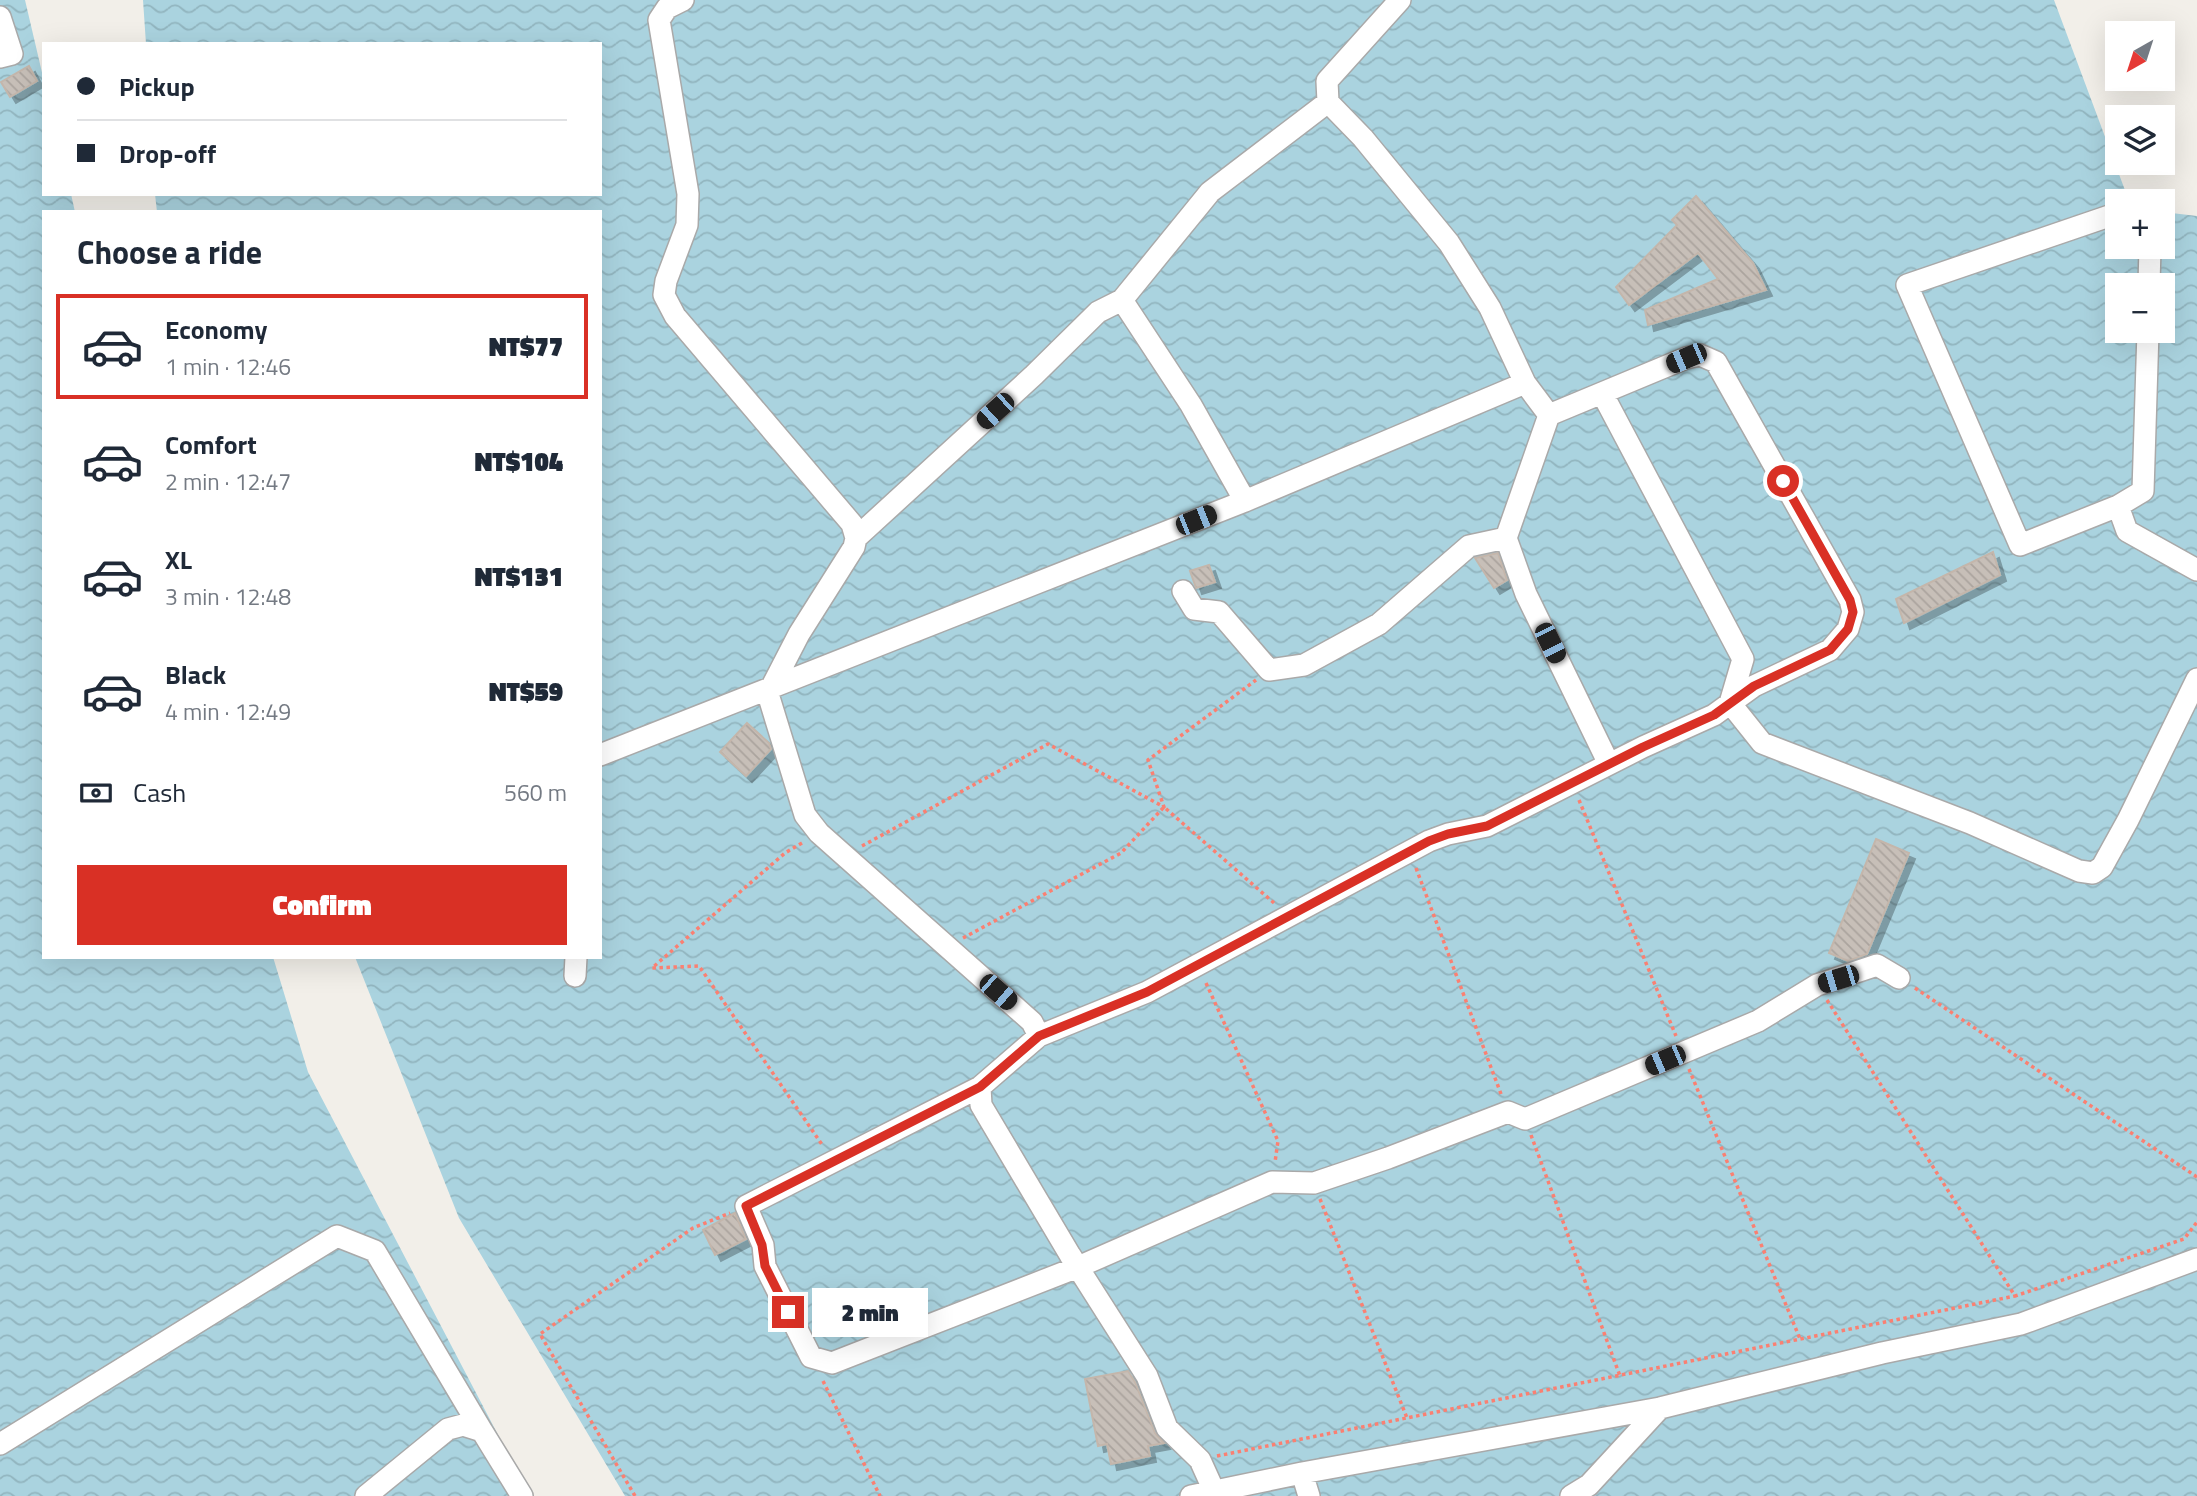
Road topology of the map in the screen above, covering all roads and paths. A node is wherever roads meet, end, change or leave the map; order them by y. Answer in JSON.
{"nodes":[{"id":1,"x":683,"y":0,"type":"edge"},
{"id":2,"x":1400,"y":0,"type":"edge"},
{"id":3,"x":0,"y":17,"type":"edge"},
{"id":4,"x":0,"y":57,"type":"edge"},
{"id":5,"x":1328,"y":102,"type":"junction"},
{"id":6,"x":2105,"y":217,"type":"edge"},
{"id":7,"x":1122,"y":300,"type":"junction"},
{"id":8,"x":2148,"y":343,"type":"edge"},
{"id":9,"x":1525,"y":383,"type":"junction"},
{"id":10,"x":1602,"y":393,"type":"junction"},
{"id":11,"x":1549,"y":415,"type":"junction"},
{"id":12,"x":1245,"y":501,"type":"junction"},
{"id":13,"x":2118,"y":506,"type":"junction"},
{"id":14,"x":856,"y":538,"type":"junction"},
{"id":15,"x":1506,"y":538,"type":"junction"},
{"id":16,"x":2197,"y":570,"type":"edge"},
{"id":17,"x":1183,"y":591,"type":"dead end"},
{"id":18,"x":1269,"y":670,"type":"junction"},
{"id":19,"x":2197,"y":679,"type":"edge"},
{"id":20,"x":772,"y":687,"type":"junction"},
{"id":21,"x":1730,"y":703,"type":"junction"},
{"id":22,"x":602,"y":754,"type":"edge"},
{"id":23,"x":1609,"y":764,"type":"junction"},
{"id":24,"x":1164,"y":807,"type":"junction"},
{"id":25,"x":819,"y":833,"type":"junction"},
{"id":26,"x":1409,"y":851,"type":"junction"},
{"id":27,"x":845,"y":856,"type":"junction"},
{"id":28,"x":1289,"y":916,"type":"junction"},
{"id":29,"x":947,"y":947,"type":"junction"},
{"id":30,"x":1197,"y":965,"type":"junction"},
{"id":31,"x":1899,"y":978,"type":"joint"},
{"id":32,"x":1817,"y":985,"type":"junction"},
{"id":33,"x":1039,"y":1036,"type":"junction"},
{"id":34,"x":980,"y":1087,"type":"junction"},
{"id":35,"x":1517,"y":1115,"type":"junction"},
{"id":36,"x":834,"y":1161,"type":"junction"},
{"id":37,"x":2197,"y":1177,"type":"edge"},
{"id":38,"x":1272,"y":1182,"type":"junction"},
{"id":39,"x":1314,"y":1183,"type":"junction"},
{"id":40,"x":746,"y":1206,"type":"junction"},
{"id":41,"x":2197,"y":1222,"type":"edge"},
{"id":42,"x":2197,"y":1259,"type":"edge"},
{"id":43,"x":1077,"y":1267,"type":"junction"},
{"id":44,"x":2015,"y":1296,"type":"junction"},
{"id":45,"x":811,"y":1357,"type":"junction"},
{"id":46,"x":1620,"y":1376,"type":"junction"},
{"id":47,"x":1660,"y":1408,"type":"junction"},
{"id":48,"x":1406,"y":1418,"type":"junction"},
{"id":49,"x":482,"y":1431,"type":"junction"},
{"id":50,"x":0,"y":1444,"type":"edge"},
{"id":51,"x":1200,"y":1460,"type":"junction"},
{"id":52,"x":1302,"y":1473,"type":"junction"},
{"id":53,"x":1214,"y":1491,"type":"junction"},
{"id":54,"x":366,"y":1496,"type":"edge"},
{"id":55,"x":522,"y":1496,"type":"edge"},
{"id":56,"x":635,"y":1496,"type":"edge"},
{"id":57,"x":880,"y":1496,"type":"edge"},
{"id":58,"x":1191,"y":1496,"type":"edge"},
{"id":59,"x":1310,"y":1496,"type":"edge"},
{"id":60,"x":1571,"y":1496,"type":"edge"}],
"edges":[{"from":1,"to":14,"type":"lane"},
{"from":2,"to":5,"type":"lane"},
{"from":3,"to":4,"type":"lane"},
{"from":5,"to":7,"type":"lane"},
{"from":5,"to":9,"type":"lane"},
{"from":6,"to":13,"type":"lane"},
{"from":7,"to":12,"type":"lane"},
{"from":7,"to":14,"type":"lane"},
{"from":8,"to":13,"type":"lane"},
{"from":9,"to":11,"type":"lane"},
{"from":9,"to":12,"type":"lane"},
{"from":10,"to":11,"type":"lane"},
{"from":10,"to":21,"type":"lane"},
{"from":10,"to":21,"type":"lane"},
{"from":11,"to":15,"type":"lane"},
{"from":12,"to":20,"type":"lane"},
{"from":13,"to":16,"type":"lane"},
{"from":14,"to":20,"type":"lane"},
{"from":15,"to":18,"type":"lane"},
{"from":15,"to":23,"type":"lane"},
{"from":17,"to":18,"type":"lane"},
{"from":18,"to":24,"type":"path"},
{"from":19,"to":21,"type":"lane"},
{"from":20,"to":22,"type":"lane"},
{"from":20,"to":25,"type":"lane"},
{"from":21,"to":23,"type":"lane"},
{"from":23,"to":26,"type":"lane"},
{"from":24,"to":27,"type":"path"},
{"from":24,"to":28,"type":"path"},
{"from":24,"to":29,"type":"path"},
{"from":25,"to":27,"type":"lane"},
{"from":25,"to":36,"type":"path"},
{"from":26,"to":28,"type":"lane"},
{"from":26,"to":35,"type":"path"},
{"from":27,"to":29,"type":"lane"},
{"from":28,"to":30,"type":"lane"},
{"from":29,"to":33,"type":"lane"},
{"from":30,"to":33,"type":"lane"},
{"from":30,"to":38,"type":"path"},
{"from":31,"to":32,"type":"lane"},
{"from":31,"to":37,"type":"path"},
{"from":32,"to":35,"type":"lane"},
{"from":32,"to":44,"type":"path"},
{"from":33,"to":34,"type":"lane"},
{"from":34,"to":36,"type":"lane"},
{"from":34,"to":43,"type":"lane"},
{"from":35,"to":39,"type":"lane"},
{"from":35,"to":46,"type":"path"},
{"from":36,"to":40,"type":"lane"},
{"from":38,"to":39,"type":"lane"},
{"from":38,"to":43,"type":"lane"},
{"from":39,"to":48,"type":"path"},
{"from":40,"to":45,"type":"lane"},
{"from":40,"to":56,"type":"path"},
{"from":41,"to":44,"type":"path"},
{"from":42,"to":47,"type":"lane"},
{"from":43,"to":45,"type":"lane"},
{"from":43,"to":51,"type":"lane"},
{"from":44,"to":46,"type":"path"},
{"from":45,"to":57,"type":"path"},
{"from":46,"to":48,"type":"path"},
{"from":47,"to":52,"type":"lane"},
{"from":47,"to":60,"type":"lane"},
{"from":48,"to":51,"type":"path"},
{"from":49,"to":50,"type":"lane"},
{"from":49,"to":54,"type":"lane"},
{"from":49,"to":55,"type":"lane"},
{"from":51,"to":53,"type":"lane"},
{"from":52,"to":53,"type":"lane"},
{"from":52,"to":59,"type":"lane"},
{"from":53,"to":58,"type":"lane"}]}
